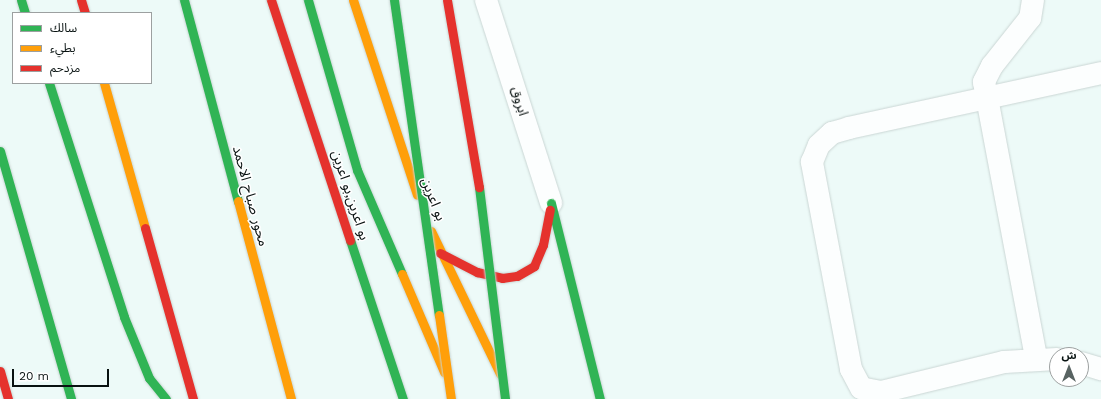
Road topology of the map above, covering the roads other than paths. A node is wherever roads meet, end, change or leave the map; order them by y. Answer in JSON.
{"nodes":[{"id":1,"x":21,"y":0,"type":"edge"},
{"id":2,"x":81,"y":0,"type":"edge"},
{"id":3,"x":184,"y":0,"type":"edge"},
{"id":4,"x":271,"y":0,"type":"edge"},
{"id":5,"x":308,"y":0,"type":"edge"},
{"id":6,"x":354,"y":0,"type":"edge"},
{"id":7,"x":394,"y":0,"type":"edge"},
{"id":8,"x":447,"y":0,"type":"edge"},
{"id":9,"x":486,"y":0,"type":"edge"},
{"id":10,"x":1033,"y":0,"type":"edge"},
{"id":11,"x":25,"y":12,"type":"edge"},
{"id":12,"x":85,"y":12,"type":"edge"},
{"id":13,"x":1101,"y":73,"type":"edge"},
{"id":14,"x":48,"y":84,"type":"edge"},
{"id":15,"x":104,"y":84,"type":"edge"},
{"id":16,"x":987,"y":99,"type":"junction"},
{"id":17,"x":0,"y":151,"type":"edge"},
{"id":18,"x":551,"y":203,"type":"junction"},
{"id":19,"x":440,"y":253,"type":"junction"},
{"id":20,"x":1046,"y":359,"type":"edge"},
{"id":21,"x":1089,"y":365,"type":"edge"},
{"id":22,"x":1101,"y":369,"type":"edge"},
{"id":23,"x":0,"y":371,"type":"edge"},
{"id":24,"x":8,"y":399,"type":"edge"},
{"id":25,"x":71,"y":399,"type":"edge"},
{"id":26,"x":166,"y":399,"type":"edge"},
{"id":27,"x":193,"y":399,"type":"edge"},
{"id":28,"x":291,"y":399,"type":"edge"},
{"id":29,"x":403,"y":399,"type":"edge"},
{"id":30,"x":451,"y":399,"type":"edge"},
{"id":31,"x":455,"y":399,"type":"edge"},
{"id":32,"x":505,"y":399,"type":"edge"},
{"id":33,"x":512,"y":399,"type":"edge"},
{"id":34,"x":600,"y":399,"type":"edge"}],
"edges":[{"from":1,"to":11,"type":"main road"},
{"from":2,"to":12,"type":"main road"},
{"from":3,"to":28,"type":"main road","name":"محور صباح الاحمد"},
{"from":4,"to":29,"type":"main road","name":"بو اعرين,بو اعرين"},
{"from":5,"to":31,"type":"main road"},
{"from":6,"to":19,"type":"main road","name":"بو اعرين"},
{"from":7,"to":30,"type":"main road","bridge":true},
{"from":8,"to":32,"type":"main road","bridge":true},
{"from":9,"to":18,"type":"street","name":"ابروق"},
{"from":10,"to":16,"type":"street"},
{"from":13,"to":16,"type":"street"},
{"from":14,"to":26,"type":"main road"},
{"from":15,"to":27,"type":"main road"},
{"from":16,"to":20,"type":"street"},
{"from":16,"to":20,"type":"street"},
{"from":17,"to":25,"type":"main road"},
{"from":18,"to":19,"type":"main road"},
{"from":18,"to":34,"type":"main road"},
{"from":19,"to":33,"type":"main road","name":"بو اعرين"},
{"from":21,"to":22,"type":"street"},
{"from":23,"to":24,"type":"main road"}]}
